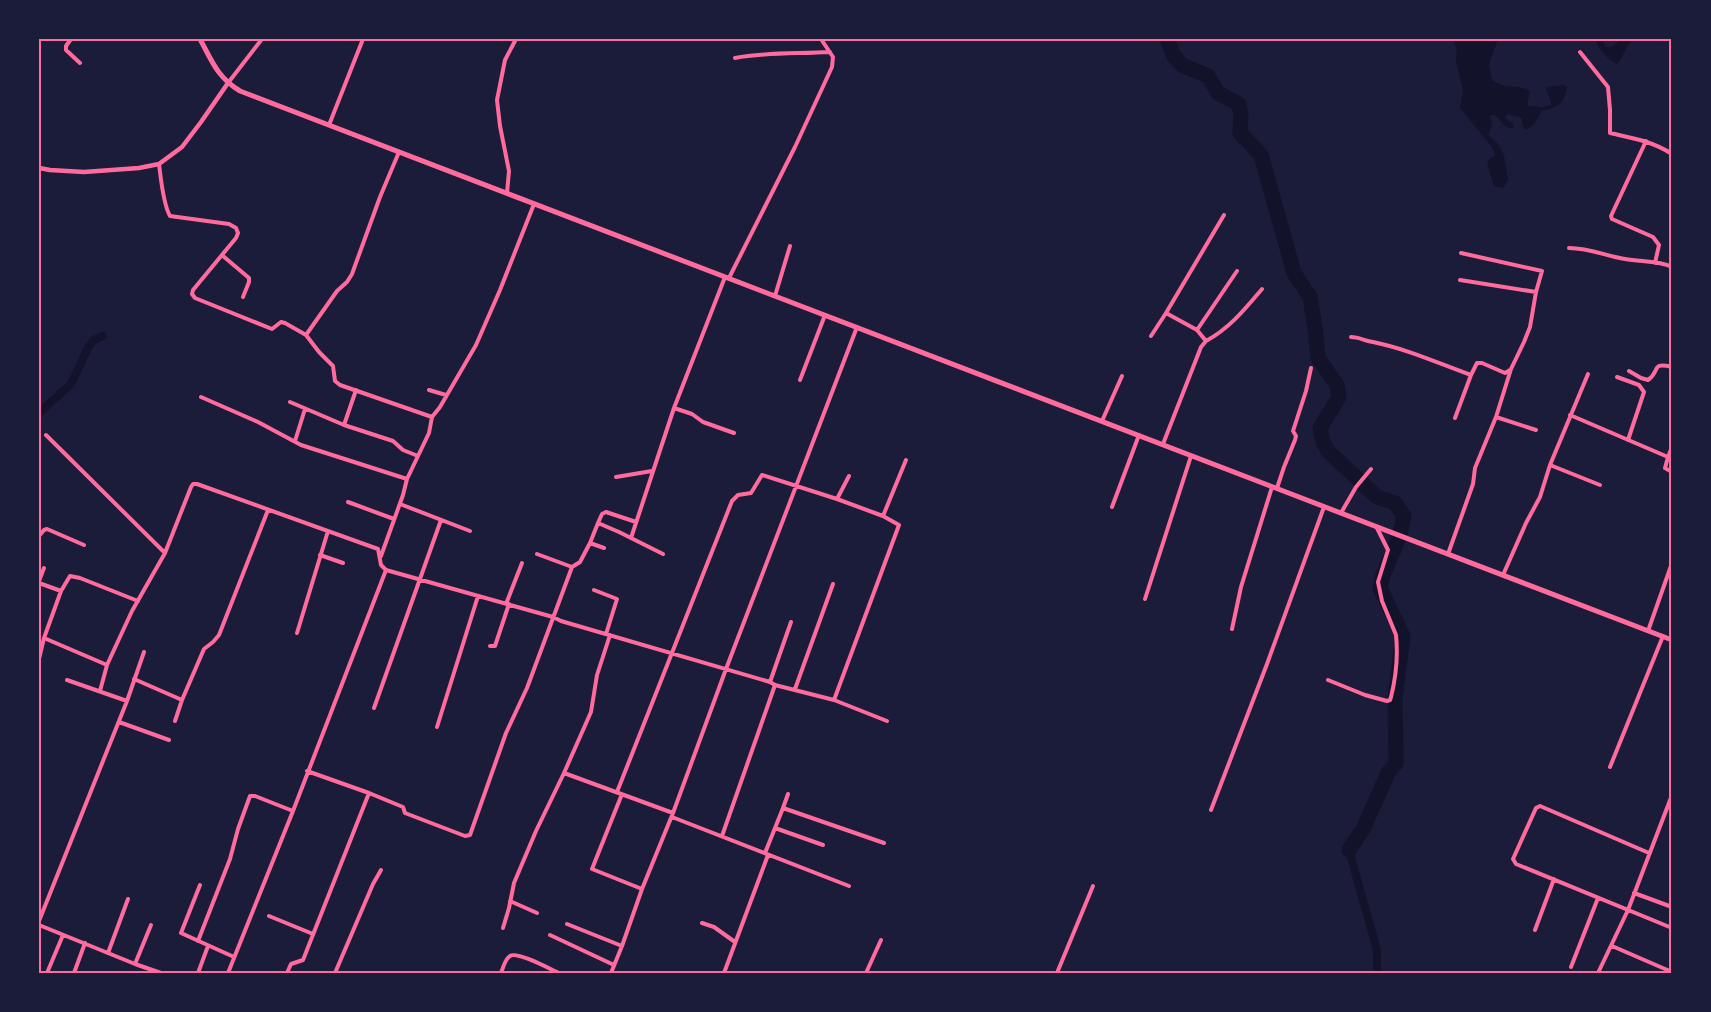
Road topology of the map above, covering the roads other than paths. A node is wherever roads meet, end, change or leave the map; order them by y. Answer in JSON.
{"nodes":[{"id":1,"x":71,"y":39,"type":"edge"},
{"id":2,"x":200,"y":39,"type":"edge"},
{"id":3,"x":262,"y":39,"type":"edge"},
{"id":4,"x":363,"y":39,"type":"edge"},
{"id":5,"x":516,"y":39,"type":"edge"},
{"id":6,"x":821,"y":39,"type":"edge"},
{"id":7,"x":830,"y":52,"type":"junction"},
{"id":8,"x":1580,"y":52,"type":"dead end"},
{"id":9,"x":735,"y":58,"type":"dead end"},
{"id":10,"x":80,"y":63,"type":"dead end"},
{"id":11,"x":228,"y":84,"type":"junction"},
{"id":12,"x":329,"y":125,"type":"junction"},
{"id":13,"x":1646,"y":141,"type":"junction"},
{"id":14,"x":399,"y":152,"type":"junction"},
{"id":15,"x":1672,"y":154,"type":"edge"},
{"id":16,"x":159,"y":164,"type":"junction"},
{"id":17,"x":39,"y":168,"type":"edge"},
{"id":18,"x":507,"y":193,"type":"junction"},
{"id":19,"x":534,"y":204,"type":"junction"},
{"id":20,"x":1224,"y":215,"type":"dead end"},
{"id":21,"x":790,"y":246,"type":"dead end"},
{"id":22,"x":1569,"y":248,"type":"dead end"},
{"id":23,"x":1461,"y":253,"type":"dead end"},
{"id":24,"x":223,"y":256,"type":"junction"},
{"id":25,"x":1657,"y":262,"type":"junction"},
{"id":26,"x":1670,"y":266,"type":"edge"},
{"id":27,"x":1237,"y":271,"type":"dead end"},
{"id":28,"x":727,"y":278,"type":"junction"},
{"id":29,"x":1460,"y":280,"type":"dead end"},
{"id":30,"x":1262,"y":289,"type":"dead end"},
{"id":31,"x":1536,"y":291,"type":"junction"},
{"id":32,"x":775,"y":296,"type":"junction"},
{"id":33,"x":243,"y":297,"type":"dead end"},
{"id":34,"x":1166,"y":313,"type":"junction"},
{"id":35,"x":825,"y":315,"type":"junction"},
{"id":36,"x":856,"y":327,"type":"junction"},
{"id":37,"x":1197,"y":330,"type":"junction"},
{"id":38,"x":306,"y":335,"type":"junction"},
{"id":39,"x":1151,"y":336,"type":"dead end"},
{"id":40,"x":1351,"y":337,"type":"dead end"},
{"id":41,"x":1206,"y":341,"type":"junction"},
{"id":42,"x":1672,"y":366,"type":"edge"},
{"id":43,"x":1311,"y":368,"type":"dead end"},
{"id":44,"x":1511,"y":369,"type":"junction"},
{"id":45,"x":1629,"y":371,"type":"dead end"},
{"id":46,"x":1588,"y":374,"type":"dead end"},
{"id":47,"x":1470,"y":375,"type":"junction"},
{"id":48,"x":1122,"y":376,"type":"dead end"},
{"id":49,"x":1617,"y":377,"type":"dead end"},
{"id":50,"x":800,"y":380,"type":"dead end"},
{"id":51,"x":356,"y":390,"type":"junction"},
{"id":52,"x":429,"y":390,"type":"dead end"},
{"id":53,"x":446,"y":395,"type":"junction"},
{"id":54,"x":201,"y":398,"type":"dead end"},
{"id":55,"x":290,"y":402,"type":"dead end"},
{"id":56,"x":305,"y":408,"type":"junction"},
{"id":57,"x":674,"y":408,"type":"junction"},
{"id":58,"x":1570,"y":415,"type":"junction"},
{"id":59,"x":432,"y":417,"type":"junction"},
{"id":60,"x":1496,"y":417,"type":"junction"},
{"id":61,"x":1455,"y":418,"type":"dead end"},
{"id":62,"x":1102,"y":421,"type":"junction"},
{"id":63,"x":344,"y":425,"type":"junction"},
{"id":64,"x":1536,"y":430,"type":"dead end"},
{"id":65,"x":734,"y":433,"type":"dead end"},
{"id":66,"x":46,"y":435,"type":"dead end"},
{"id":67,"x":1139,"y":435,"type":"junction"},
{"id":68,"x":1628,"y":440,"type":"junction"},
{"id":69,"x":295,"y":441,"type":"junction"},
{"id":70,"x":1163,"y":444,"type":"junction"},
{"id":71,"x":1672,"y":447,"type":"edge"},
{"id":72,"x":1191,"y":455,"type":"junction"},
{"id":73,"x":418,"y":456,"type":"junction"},
{"id":74,"x":1668,"y":457,"type":"junction"},
{"id":75,"x":906,"y":460,"type":"dead end"},
{"id":76,"x":1550,"y":465,"type":"junction"},
{"id":77,"x":1371,"y":469,"type":"dead end"},
{"id":78,"x":652,"y":471,"type":"junction"},
{"id":79,"x":1672,"y":472,"type":"edge"},
{"id":80,"x":849,"y":476,"type":"dead end"},
{"id":81,"x":616,"y":477,"type":"dead end"},
{"id":82,"x":407,"y":479,"type":"junction"},
{"id":83,"x":796,"y":485,"type":"junction"},
{"id":84,"x":1600,"y":485,"type":"dead end"},
{"id":85,"x":1275,"y":487,"type":"junction"},
{"id":86,"x":837,"y":499,"type":"junction"},
{"id":87,"x":348,"y":502,"type":"dead end"},
{"id":88,"x":400,"y":504,"type":"junction"},
{"id":89,"x":1324,"y":506,"type":"junction"},
{"id":90,"x":1112,"y":507,"type":"dead end"},
{"id":91,"x":268,"y":510,"type":"junction"},
{"id":92,"x":1341,"y":513,"type":"junction"},
{"id":93,"x":883,"y":516,"type":"junction"},
{"id":94,"x":394,"y":519,"type":"junction"},
{"id":95,"x":441,"y":520,"type":"junction"},
{"id":96,"x":636,"y":522,"type":"junction"},
{"id":97,"x":598,"y":523,"type":"junction"},
{"id":98,"x":1377,"y":527,"type":"junction"},
{"id":99,"x":41,"y":529,"type":"edge"},
{"id":100,"x":328,"y":531,"type":"junction"},
{"id":101,"x":471,"y":531,"type":"dead end"},
{"id":102,"x":39,"y":536,"type":"edge"},
{"id":103,"x":631,"y":538,"type":"junction"},
{"id":104,"x":590,"y":543,"type":"junction"},
{"id":105,"x":84,"y":545,"type":"dead end"},
{"id":106,"x":604,"y":548,"type":"dead end"},
{"id":107,"x":165,"y":553,"type":"junction"},
{"id":108,"x":537,"y":554,"type":"dead end"},
{"id":109,"x":663,"y":554,"type":"dead end"},
{"id":110,"x":1448,"y":554,"type":"junction"},
{"id":111,"x":320,"y":555,"type":"junction"},
{"id":112,"x":380,"y":560,"type":"junction"},
{"id":113,"x":343,"y":563,"type":"dead end"},
{"id":114,"x":522,"y":563,"type":"dead end"},
{"id":115,"x":1672,"y":563,"type":"edge"},
{"id":116,"x":572,"y":567,"type":"junction"},
{"id":117,"x":44,"y":568,"type":"dead end"},
{"id":118,"x":386,"y":570,"type":"junction"},
{"id":119,"x":1503,"y":575,"type":"junction"},
{"id":120,"x":420,"y":579,"type":"junction"},
{"id":121,"x":39,"y":582,"type":"edge"},
{"id":122,"x":833,"y":584,"type":"dead end"},
{"id":123,"x":594,"y":590,"type":"dead end"},
{"id":124,"x":61,"y":591,"type":"junction"},
{"id":125,"x":478,"y":596,"type":"junction"},
{"id":126,"x":1145,"y":599,"type":"dead end"},
{"id":127,"x":138,"y":601,"type":"junction"},
{"id":128,"x":508,"y":604,"type":"junction"},
{"id":129,"x":554,"y":617,"type":"junction"},
{"id":130,"x":791,"y":622,"type":"dead end"},
{"id":131,"x":1232,"y":629,"type":"dead end"},
{"id":132,"x":1648,"y":631,"type":"junction"},
{"id":133,"x":297,"y":633,"type":"dead end"},
{"id":134,"x":608,"y":635,"type":"junction"},
{"id":135,"x":1663,"y":636,"type":"junction"},
{"id":136,"x":44,"y":638,"type":"junction"},
{"id":137,"x":1672,"y":640,"type":"edge"},
{"id":138,"x":490,"y":646,"type":"dead end"},
{"id":139,"x":144,"y":652,"type":"dead end"},
{"id":140,"x":672,"y":653,"type":"junction"},
{"id":141,"x":39,"y":659,"type":"edge"},
{"id":142,"x":107,"y":665,"type":"junction"},
{"id":143,"x":726,"y":669,"type":"junction"},
{"id":144,"x":134,"y":679,"type":"junction"},
{"id":145,"x":67,"y":680,"type":"dead end"},
{"id":146,"x":1328,"y":680,"type":"dead end"},
{"id":147,"x":770,"y":682,"type":"junction"},
{"id":148,"x":775,"y":685,"type":"junction"},
{"id":149,"x":795,"y":689,"type":"junction"},
{"id":150,"x":100,"y":691,"type":"junction"},
{"id":151,"x":182,"y":700,"type":"junction"},
{"id":152,"x":834,"y":700,"type":"junction"},
{"id":153,"x":127,"y":701,"type":"junction"},
{"id":154,"x":374,"y":708,"type":"dead end"},
{"id":155,"x":887,"y":721,"type":"dead end"},
{"id":156,"x":119,"y":722,"type":"junction"},
{"id":157,"x":175,"y":722,"type":"dead end"},
{"id":158,"x":437,"y":727,"type":"dead end"},
{"id":159,"x":169,"y":740,"type":"dead end"},
{"id":160,"x":1610,"y":767,"type":"dead end"},
{"id":161,"x":307,"y":771,"type":"junction"},
{"id":162,"x":564,"y":773,"type":"junction"},
{"id":163,"x":617,"y":792,"type":"junction"},
{"id":164,"x":369,"y":793,"type":"junction"},
{"id":165,"x":622,"y":794,"type":"junction"},
{"id":166,"x":788,"y":794,"type":"dead end"},
{"id":167,"x":1672,"y":795,"type":"edge"},
{"id":168,"x":783,"y":808,"type":"junction"},
{"id":169,"x":1211,"y":810,"type":"dead end"},
{"id":170,"x":293,"y":811,"type":"junction"},
{"id":171,"x":672,"y":815,"type":"junction"},
{"id":172,"x":775,"y":828,"type":"junction"},
{"id":173,"x":722,"y":836,"type":"junction"},
{"id":174,"x":884,"y":843,"type":"dead end"},
{"id":175,"x":823,"y":845,"type":"dead end"},
{"id":176,"x":1649,"y":853,"type":"junction"},
{"id":177,"x":766,"y":854,"type":"junction"},
{"id":178,"x":381,"y":870,"type":"dead end"},
{"id":179,"x":1554,"y":879,"type":"junction"},
{"id":180,"x":200,"y":885,"type":"dead end"},
{"id":181,"x":849,"y":886,"type":"dead end"},
{"id":182,"x":1093,"y":886,"type":"dead end"},
{"id":183,"x":642,"y":890,"type":"junction"},
{"id":184,"x":1634,"y":893,"type":"junction"},
{"id":185,"x":1599,"y":898,"type":"junction"},
{"id":186,"x":128,"y":899,"type":"dead end"},
{"id":187,"x":510,"y":901,"type":"junction"},
{"id":188,"x":1672,"y":907,"type":"edge"},
{"id":189,"x":1628,"y":910,"type":"junction"},
{"id":190,"x":537,"y":913,"type":"dead end"},
{"id":191,"x":269,"y":916,"type":"dead end"},
{"id":192,"x":702,"y":923,"type":"dead end"},
{"id":193,"x":567,"y":924,"type":"dead end"},
{"id":194,"x":151,"y":925,"type":"dead end"},
{"id":195,"x":39,"y":926,"type":"edge"},
{"id":196,"x":503,"y":928,"type":"dead end"},
{"id":197,"x":1672,"y":928,"type":"edge"},
{"id":198,"x":1535,"y":930,"type":"dead end"},
{"id":199,"x":313,"y":934,"type":"junction"},
{"id":200,"x":63,"y":935,"type":"junction"},
{"id":201,"x":550,"y":935,"type":"dead end"},
{"id":202,"x":880,"y":940,"type":"dead end"},
{"id":203,"x":198,"y":941,"type":"junction"},
{"id":204,"x":735,"y":942,"type":"junction"},
{"id":205,"x":85,"y":943,"type":"junction"},
{"id":206,"x":208,"y":945,"type":"junction"},
{"id":207,"x":622,"y":946,"type":"junction"},
{"id":208,"x":1612,"y":946,"type":"junction"},
{"id":209,"x":108,"y":952,"type":"junction"},
{"id":210,"x":234,"y":957,"type":"junction"},
{"id":211,"x":135,"y":964,"type":"junction"},
{"id":212,"x":614,"y":965,"type":"junction"},
{"id":213,"x":1571,"y":967,"type":"dead end"},
{"id":214,"x":1661,"y":970,"type":"edge"},
{"id":215,"x":150,"y":971,"type":"edge"},
{"id":216,"x":1672,"y":972,"type":"edge"},
{"id":217,"x":47,"y":973,"type":"edge"},
{"id":218,"x":74,"y":973,"type":"edge"},
{"id":219,"x":161,"y":973,"type":"edge"},
{"id":220,"x":198,"y":973,"type":"edge"},
{"id":221,"x":228,"y":973,"type":"edge"},
{"id":222,"x":287,"y":973,"type":"edge"},
{"id":223,"x":335,"y":973,"type":"edge"},
{"id":224,"x":501,"y":973,"type":"edge"},
{"id":225,"x":559,"y":973,"type":"edge"},
{"id":226,"x":611,"y":973,"type":"edge"},
{"id":227,"x":724,"y":973,"type":"edge"},
{"id":228,"x":866,"y":973,"type":"edge"},
{"id":229,"x":1057,"y":973,"type":"edge"},
{"id":230,"x":1598,"y":973,"type":"edge"}],
"edges":[{"from":1,"to":10,"type":"street"},
{"from":2,"to":11,"type":"main road"},
{"from":3,"to":11,"type":"street"},
{"from":4,"to":12,"type":"street"},
{"from":5,"to":18,"type":"street"},
{"from":6,"to":7,"type":"street"},
{"from":7,"to":9,"type":"street"},
{"from":7,"to":28,"type":"street"},
{"from":8,"to":13,"type":"street"},
{"from":11,"to":12,"type":"main road"},
{"from":11,"to":16,"type":"street"},
{"from":12,"to":14,"type":"main road"},
{"from":13,"to":15,"type":"street"},
{"from":13,"to":25,"type":"street"},
{"from":14,"to":18,"type":"main road"},
{"from":14,"to":38,"type":"street"},
{"from":16,"to":17,"type":"street"},
{"from":16,"to":24,"type":"street"},
{"from":18,"to":19,"type":"main road"},
{"from":19,"to":28,"type":"main road"},
{"from":19,"to":53,"type":"street"},
{"from":20,"to":34,"type":"street"},
{"from":21,"to":32,"type":"street"},
{"from":22,"to":25,"type":"street"},
{"from":23,"to":31,"type":"street"},
{"from":24,"to":33,"type":"street"},
{"from":24,"to":38,"type":"street"},
{"from":25,"to":26,"type":"street"},
{"from":27,"to":37,"type":"street"},
{"from":28,"to":32,"type":"main road"},
{"from":28,"to":57,"type":"street"},
{"from":29,"to":31,"type":"street"},
{"from":30,"to":41,"type":"street"},
{"from":31,"to":44,"type":"street"},
{"from":32,"to":35,"type":"main road"},
{"from":34,"to":37,"type":"street"},
{"from":34,"to":39,"type":"street"},
{"from":35,"to":36,"type":"main road"},
{"from":35,"to":50,"type":"street"},
{"from":36,"to":62,"type":"main road"},
{"from":36,"to":83,"type":"street"},
{"from":37,"to":41,"type":"street"},
{"from":38,"to":51,"type":"street"},
{"from":40,"to":47,"type":"street"},
{"from":41,"to":70,"type":"street"},
{"from":42,"to":45,"type":"street"},
{"from":43,"to":85,"type":"street"},
{"from":44,"to":47,"type":"street"},
{"from":44,"to":60,"type":"street"},
{"from":46,"to":58,"type":"street"},
{"from":47,"to":61,"type":"street"},
{"from":48,"to":62,"type":"street"},
{"from":49,"to":68,"type":"street"},
{"from":51,"to":59,"type":"street"},
{"from":51,"to":63,"type":"street"},
{"from":52,"to":53,"type":"street"},
{"from":53,"to":59,"type":"street"},
{"from":54,"to":69,"type":"street"},
{"from":55,"to":56,"type":"street"},
{"from":56,"to":63,"type":"street"},
{"from":56,"to":69,"type":"street"},
{"from":57,"to":65,"type":"street"},
{"from":57,"to":78,"type":"street"},
{"from":58,"to":68,"type":"street"},
{"from":58,"to":76,"type":"street"},
{"from":59,"to":73,"type":"street"},
{"from":60,"to":64,"type":"street"},
{"from":60,"to":110,"type":"street"},
{"from":62,"to":67,"type":"main road"},
{"from":63,"to":73,"type":"street"},
{"from":66,"to":107,"type":"street"},
{"from":67,"to":70,"type":"main road"},
{"from":67,"to":90,"type":"street"},
{"from":68,"to":74,"type":"street"},
{"from":69,"to":82,"type":"street"},
{"from":70,"to":72,"type":"main road"},
{"from":71,"to":74,"type":"street"},
{"from":72,"to":85,"type":"main road"},
{"from":72,"to":126,"type":"street"},
{"from":73,"to":82,"type":"street"},
{"from":74,"to":79,"type":"street"},
{"from":75,"to":93,"type":"street"},
{"from":76,"to":84,"type":"street"},
{"from":76,"to":119,"type":"street"},
{"from":77,"to":92,"type":"street"},
{"from":78,"to":81,"type":"street"},
{"from":78,"to":96,"type":"street"},
{"from":80,"to":86,"type":"street"},
{"from":82,"to":88,"type":"street"},
{"from":83,"to":86,"type":"street"},
{"from":83,"to":140,"type":"street"},
{"from":83,"to":143,"type":"street"},
{"from":85,"to":89,"type":"main road"},
{"from":85,"to":131,"type":"street"},
{"from":86,"to":93,"type":"street"},
{"from":87,"to":94,"type":"street"},
{"from":88,"to":94,"type":"street"},
{"from":88,"to":95,"type":"street"},
{"from":89,"to":92,"type":"main road"},
{"from":89,"to":169,"type":"street"},
{"from":91,"to":100,"type":"street"},
{"from":91,"to":107,"type":"street"},
{"from":91,"to":151,"type":"street"},
{"from":92,"to":98,"type":"main road"},
{"from":93,"to":152,"type":"street"},
{"from":94,"to":112,"type":"street"},
{"from":95,"to":101,"type":"street"},
{"from":95,"to":120,"type":"street"},
{"from":96,"to":97,"type":"street"},
{"from":96,"to":103,"type":"street"},
{"from":97,"to":103,"type":"street"},
{"from":97,"to":104,"type":"street"},
{"from":98,"to":110,"type":"main road"},
{"from":98,"to":146,"type":"street"},
{"from":99,"to":102,"type":"street"},
{"from":99,"to":105,"type":"street"},
{"from":100,"to":111,"type":"street"},
{"from":100,"to":112,"type":"street"},
{"from":103,"to":109,"type":"street"},
{"from":104,"to":106,"type":"street"},
{"from":104,"to":116,"type":"street"},
{"from":107,"to":127,"type":"street"},
{"from":108,"to":116,"type":"street"},
{"from":110,"to":119,"type":"main road"},
{"from":111,"to":113,"type":"street"},
{"from":111,"to":133,"type":"street"},
{"from":112,"to":118,"type":"street"},
{"from":114,"to":128,"type":"street"},
{"from":115,"to":132,"type":"street"},
{"from":116,"to":129,"type":"street"},
{"from":117,"to":121,"type":"street"},
{"from":118,"to":120,"type":"street"},
{"from":118,"to":161,"type":"street"},
{"from":119,"to":132,"type":"main road"},
{"from":120,"to":125,"type":"street"},
{"from":120,"to":154,"type":"street"},
{"from":121,"to":124,"type":"street"},
{"from":122,"to":149,"type":"street"},
{"from":123,"to":134,"type":"street"},
{"from":124,"to":127,"type":"street"},
{"from":124,"to":136,"type":"street"},
{"from":125,"to":128,"type":"street"},
{"from":125,"to":158,"type":"street"},
{"from":127,"to":142,"type":"street"},
{"from":128,"to":129,"type":"street"},
{"from":128,"to":138,"type":"street"},
{"from":129,"to":134,"type":"street"},
{"from":129,"to":164,"type":"street"},
{"from":130,"to":147,"type":"street"},
{"from":132,"to":135,"type":"main road"},
{"from":134,"to":140,"type":"street"},
{"from":134,"to":162,"type":"street"},
{"from":135,"to":137,"type":"main road"},
{"from":135,"to":160,"type":"street"},
{"from":136,"to":141,"type":"street"},
{"from":136,"to":142,"type":"street"},
{"from":139,"to":144,"type":"street"},
{"from":140,"to":143,"type":"street"},
{"from":140,"to":163,"type":"street"},
{"from":142,"to":150,"type":"street"},
{"from":143,"to":147,"type":"street"},
{"from":143,"to":171,"type":"street"},
{"from":144,"to":151,"type":"street"},
{"from":144,"to":153,"type":"street"},
{"from":145,"to":150,"type":"street"},
{"from":147,"to":148,"type":"street"},
{"from":148,"to":149,"type":"street"},
{"from":148,"to":173,"type":"street"},
{"from":149,"to":152,"type":"street"},
{"from":150,"to":153,"type":"street"},
{"from":151,"to":157,"type":"street"},
{"from":152,"to":155,"type":"street"},
{"from":153,"to":156,"type":"street"},
{"from":156,"to":159,"type":"street"},
{"from":156,"to":195,"type":"street"},
{"from":161,"to":164,"type":"street"},
{"from":161,"to":170,"type":"street"},
{"from":162,"to":163,"type":"street"},
{"from":162,"to":187,"type":"street"},
{"from":163,"to":165,"type":"street"},
{"from":164,"to":199,"type":"street"},
{"from":165,"to":171,"type":"street"},
{"from":165,"to":183,"type":"street"},
{"from":166,"to":168,"type":"street"},
{"from":167,"to":176,"type":"street"},
{"from":168,"to":172,"type":"street"},
{"from":168,"to":174,"type":"street"},
{"from":170,"to":203,"type":"street"},
{"from":170,"to":210,"type":"street"},
{"from":171,"to":173,"type":"street"},
{"from":171,"to":183,"type":"street"},
{"from":172,"to":175,"type":"street"},
{"from":172,"to":177,"type":"street"},
{"from":173,"to":177,"type":"street"},
{"from":176,"to":179,"type":"street"},
{"from":176,"to":184,"type":"street"},
{"from":177,"to":181,"type":"street"},
{"from":177,"to":204,"type":"street"},
{"from":178,"to":223,"type":"street"},
{"from":179,"to":185,"type":"street"},
{"from":179,"to":198,"type":"street"},
{"from":180,"to":203,"type":"street"},
{"from":182,"to":229,"type":"street"},
{"from":183,"to":207,"type":"street"},
{"from":184,"to":188,"type":"street"},
{"from":184,"to":189,"type":"street"},
{"from":185,"to":189,"type":"street"},
{"from":185,"to":213,"type":"street"},
{"from":186,"to":209,"type":"street"},
{"from":187,"to":190,"type":"street"},
{"from":187,"to":196,"type":"street"},
{"from":189,"to":197,"type":"street"},
{"from":189,"to":208,"type":"street"},
{"from":191,"to":199,"type":"street"},
{"from":192,"to":204,"type":"street"},
{"from":193,"to":207,"type":"street"},
{"from":194,"to":211,"type":"street"},
{"from":195,"to":200,"type":"street"},
{"from":199,"to":222,"type":"street"},
{"from":200,"to":205,"type":"street"},
{"from":200,"to":217,"type":"street"},
{"from":201,"to":212,"type":"street"},
{"from":202,"to":228,"type":"street"},
{"from":203,"to":206,"type":"street"},
{"from":204,"to":227,"type":"street"},
{"from":205,"to":209,"type":"street"},
{"from":205,"to":218,"type":"street"},
{"from":206,"to":210,"type":"street"},
{"from":206,"to":220,"type":"street"},
{"from":207,"to":212,"type":"street"},
{"from":208,"to":214,"type":"street"},
{"from":208,"to":230,"type":"street"},
{"from":209,"to":211,"type":"street"},
{"from":210,"to":221,"type":"street"},
{"from":211,"to":215,"type":"street"},
{"from":212,"to":226,"type":"street"},
{"from":214,"to":216,"type":"street"},
{"from":215,"to":219,"type":"street"},
{"from":224,"to":225,"type":"street"}]}
